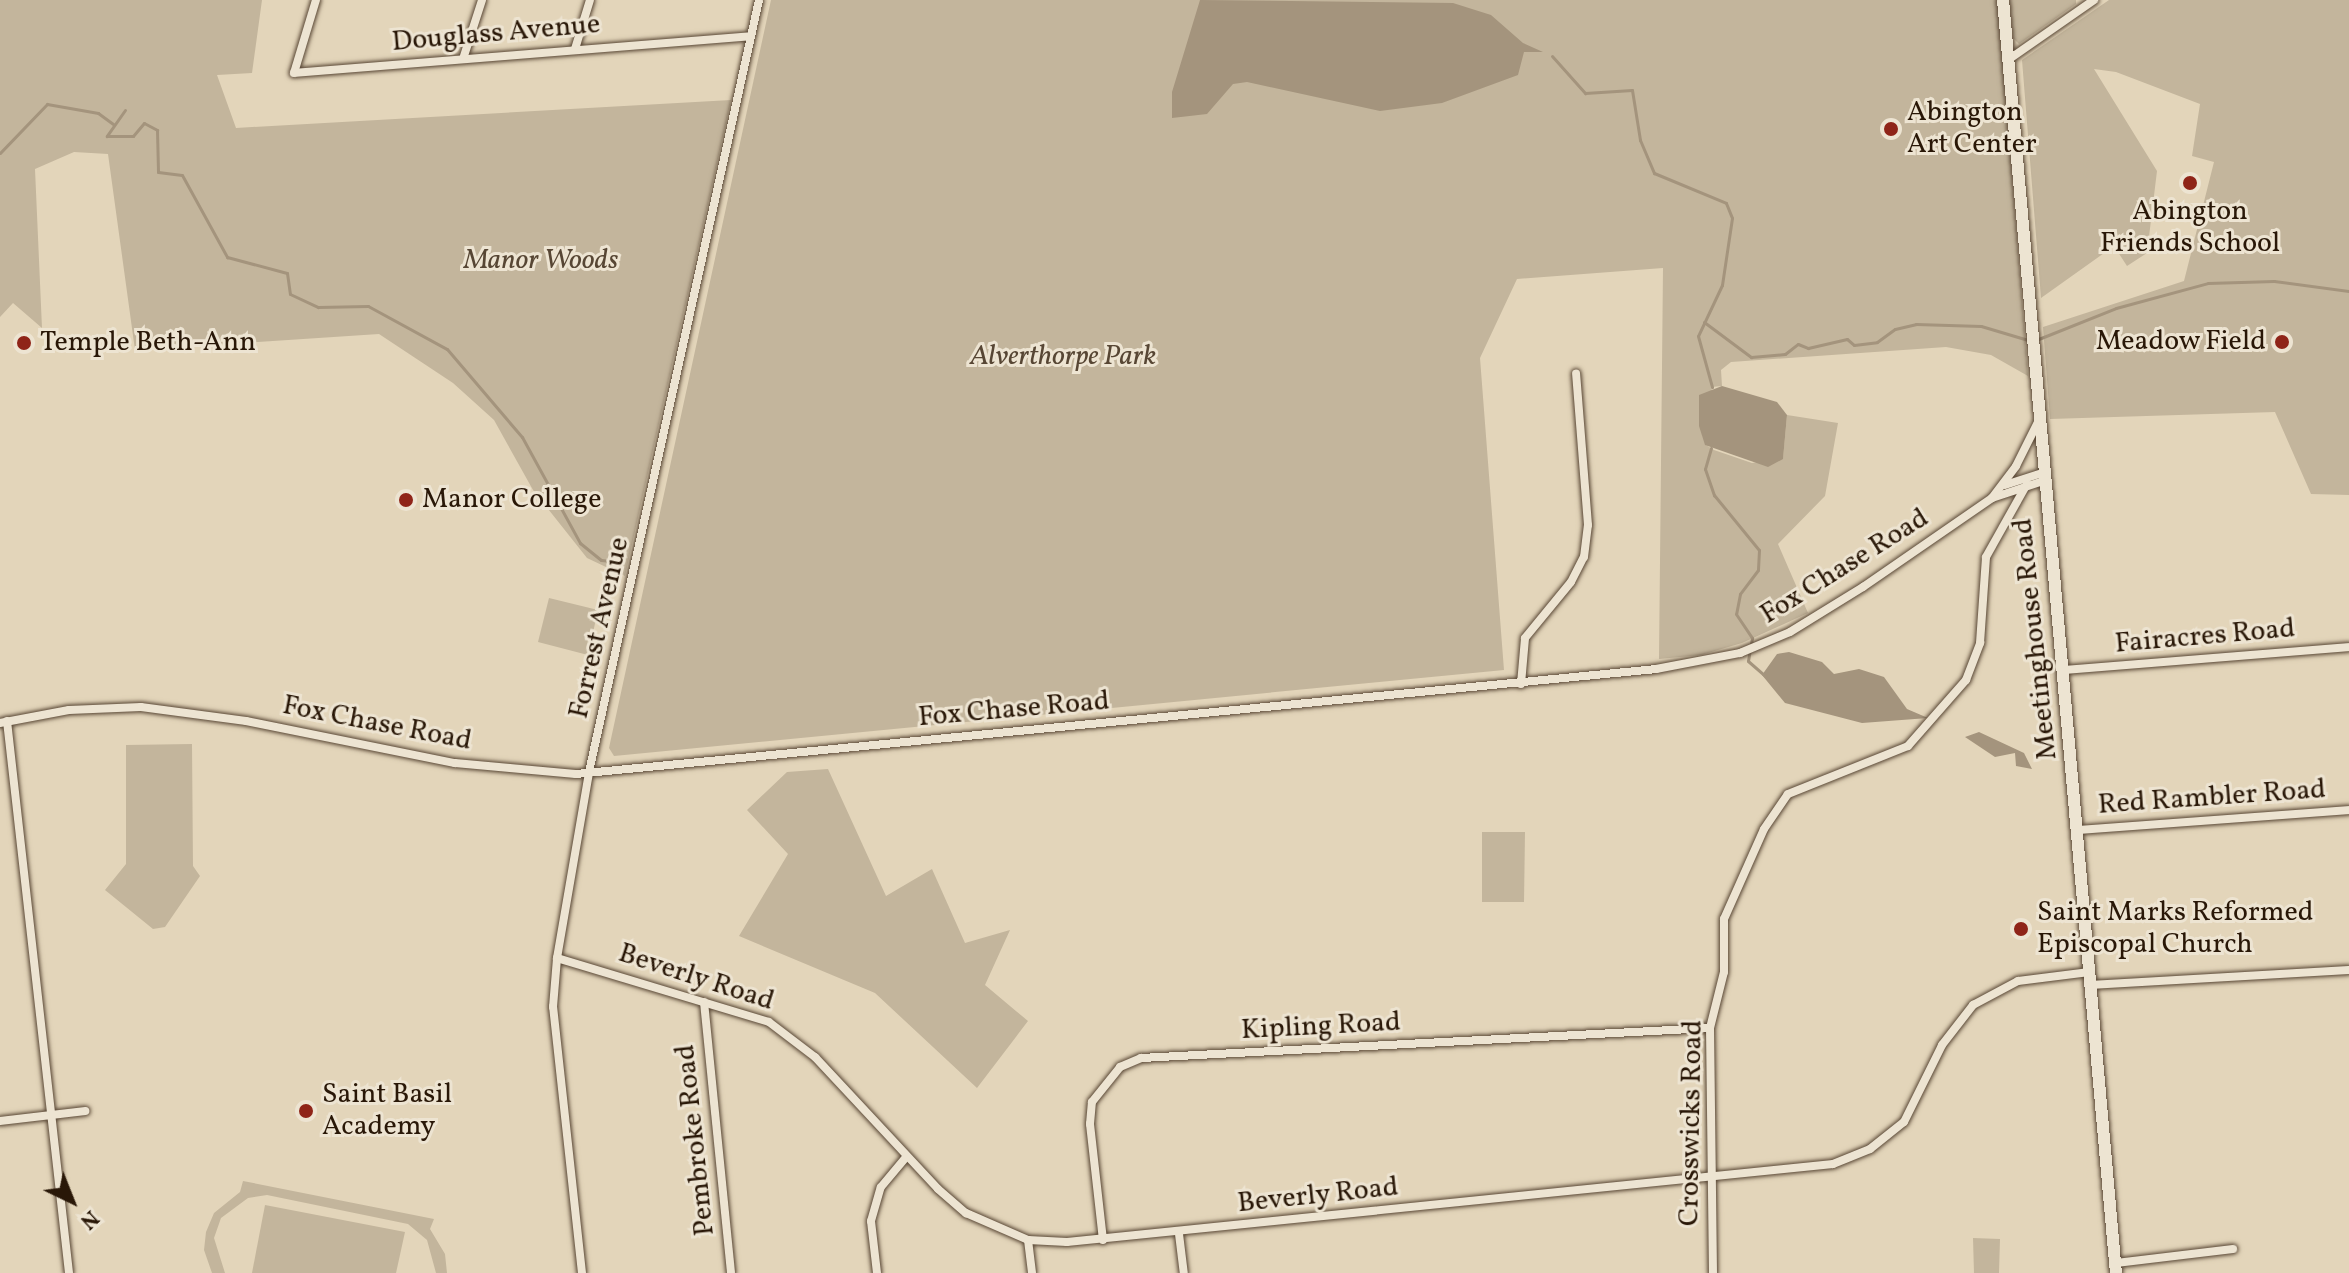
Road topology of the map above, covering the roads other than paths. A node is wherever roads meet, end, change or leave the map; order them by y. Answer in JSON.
{"nodes":[{"id":1,"x":316,"y":0,"type":"edge"},
{"id":2,"x":482,"y":0,"type":"edge"},
{"id":3,"x":590,"y":0,"type":"edge"},
{"id":4,"x":759,"y":0,"type":"edge"},
{"id":5,"x":2003,"y":0,"type":"edge"},
{"id":6,"x":2094,"y":0,"type":"edge"},
{"id":7,"x":750,"y":36,"type":"junction"},
{"id":8,"x":575,"y":49,"type":"junction"},
{"id":9,"x":463,"y":59,"type":"junction"},
{"id":10,"x":2008,"y":60,"type":"junction"},
{"id":11,"x":1576,"y":373,"type":"dead end"},
{"id":12,"x":2039,"y":419,"type":"junction"},
{"id":13,"x":2042,"y":477,"type":"junction"},
{"id":14,"x":2027,"y":484,"type":"junction"},
{"id":15,"x":2001,"y":487,"type":"junction"},
{"id":16,"x":1992,"y":498,"type":"junction"},
{"id":17,"x":2349,"y":647,"type":"edge"},
{"id":18,"x":2065,"y":670,"type":"junction"},
{"id":19,"x":1521,"y":684,"type":"junction"},
{"id":20,"x":4,"y":722,"type":"edge"},
{"id":21,"x":589,"y":772,"type":"junction"},
{"id":22,"x":2349,"y":810,"type":"edge"},
{"id":23,"x":2079,"y":830,"type":"junction"},
{"id":24,"x":557,"y":958,"type":"junction"},
{"id":25,"x":2349,"y":970,"type":"edge"},
{"id":26,"x":2089,"y":978,"type":"junction"},
{"id":27,"x":704,"y":1002,"type":"junction"},
{"id":28,"x":1710,"y":1028,"type":"junction"},
{"id":29,"x":85,"y":1111,"type":"dead end"},
{"id":30,"x":51,"y":1118,"type":"junction"},
{"id":31,"x":0,"y":1121,"type":"edge"},
{"id":32,"x":907,"y":1156,"type":"junction"},
{"id":33,"x":1710,"y":1175,"type":"junction"},
{"id":34,"x":1179,"y":1234,"type":"junction"},
{"id":35,"x":1028,"y":1240,"type":"junction"},
{"id":36,"x":1103,"y":1240,"type":"junction"},
{"id":37,"x":2233,"y":1249,"type":"dead end"},
{"id":38,"x":2116,"y":1268,"type":"edge"},
{"id":39,"x":69,"y":1273,"type":"edge"},
{"id":40,"x":582,"y":1273,"type":"edge"},
{"id":41,"x":731,"y":1273,"type":"edge"},
{"id":42,"x":877,"y":1273,"type":"edge"},
{"id":43,"x":1032,"y":1273,"type":"edge"},
{"id":44,"x":1184,"y":1273,"type":"edge"},
{"id":45,"x":1713,"y":1273,"type":"edge"}],
"edges":[{"from":1,"to":9,"type":"street","name":"Douglass Avenue"},
{"from":2,"to":9,"type":"street"},
{"from":3,"to":8,"type":"street"},
{"from":4,"to":7,"type":"street","name":"Forrest Avenue"},
{"from":5,"to":10,"type":"street","name":"Meetinghouse Road"},
{"from":6,"to":10,"type":"street"},
{"from":7,"to":8,"type":"street","name":"Douglass Avenue"},
{"from":7,"to":21,"type":"street","name":"Forrest Avenue"},
{"from":8,"to":9,"type":"street","name":"Douglass Avenue"},
{"from":10,"to":12,"type":"street","name":"Meetinghouse Road"},
{"from":11,"to":19,"type":"street"},
{"from":12,"to":13,"type":"street","name":"Meetinghouse Road"},
{"from":12,"to":15,"type":"street","name":"Fox Chase Road"},
{"from":13,"to":14,"type":"street","name":"Fox Chase Road"},
{"from":13,"to":15,"type":"street"},
{"from":13,"to":18,"type":"street","name":"Meetinghouse Road"},
{"from":14,"to":16,"type":"street","name":"Fox Chase Road"},
{"from":14,"to":28,"type":"street","name":"Crosswicks Road"},
{"from":15,"to":16,"type":"street","name":"Fox Chase Road"},
{"from":16,"to":19,"type":"street","name":"Fox Chase Road"},
{"from":17,"to":18,"type":"street","name":"Fairacres Road"},
{"from":18,"to":23,"type":"street","name":"Meetinghouse Road"},
{"from":19,"to":21,"type":"street","name":"Fox Chase Road"},
{"from":20,"to":21,"type":"street","name":"Fox Chase Road"},
{"from":20,"to":30,"type":"street"},
{"from":21,"to":24,"type":"street","name":"Forrest Avenue"},
{"from":22,"to":23,"type":"street","name":"Red Rambler Road"},
{"from":23,"to":26,"type":"street","name":"Meetinghouse Road"},
{"from":24,"to":27,"type":"street","name":"Beverly Road"},
{"from":24,"to":40,"type":"street","name":"Forrest Avenue"},
{"from":25,"to":26,"type":"street","name":"Beverly Road"},
{"from":26,"to":33,"type":"street","name":"Beverly Road"},
{"from":26,"to":38,"type":"street","name":"Meetinghouse Road"},
{"from":27,"to":32,"type":"street","name":"Beverly Road"},
{"from":27,"to":41,"type":"street","name":"Pembroke Road"},
{"from":28,"to":33,"type":"street","name":"Crosswicks Road"},
{"from":28,"to":36,"type":"street","name":"Kipling Road"},
{"from":29,"to":30,"type":"street"},
{"from":30,"to":31,"type":"street"},
{"from":30,"to":39,"type":"street"},
{"from":32,"to":35,"type":"street","name":"Beverly Road"},
{"from":32,"to":42,"type":"street"},
{"from":33,"to":34,"type":"street","name":"Beverly Road"},
{"from":33,"to":45,"type":"street","name":"Crosswicks Road"},
{"from":34,"to":36,"type":"street","name":"Beverly Road"},
{"from":34,"to":44,"type":"street"},
{"from":35,"to":36,"type":"street","name":"Beverly Road"},
{"from":35,"to":43,"type":"street"},
{"from":37,"to":38,"type":"street"}]}
